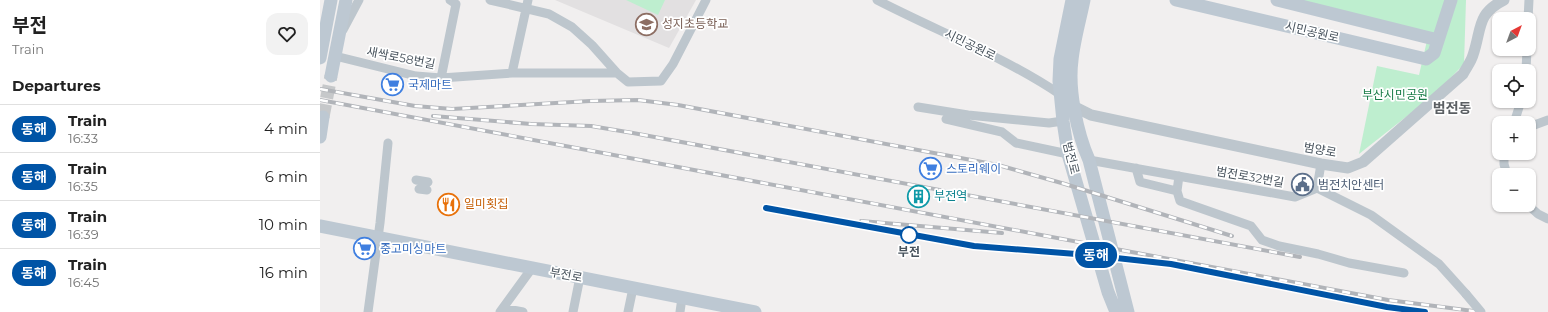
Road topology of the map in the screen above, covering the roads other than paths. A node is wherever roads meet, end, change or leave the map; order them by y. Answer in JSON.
{"nodes":[{"id":1,"x":331,"y":0,"type":"edge"},
{"id":2,"x":346,"y":0,"type":"edge"},
{"id":3,"x":359,"y":0,"type":"edge"},
{"id":4,"x":450,"y":0,"type":"edge"},
{"id":5,"x":490,"y":0,"type":"edge"},
{"id":6,"x":706,"y":0,"type":"edge"},
{"id":7,"x":877,"y":0,"type":"edge"},
{"id":8,"x":1065,"y":0,"type":"edge"},
{"id":9,"x":1072,"y":0,"type":"edge"},
{"id":10,"x":1084,"y":0,"type":"edge"},
{"id":11,"x":1094,"y":0,"type":"edge"},
{"id":12,"x":1176,"y":0,"type":"edge"},
{"id":13,"x":1277,"y":0,"type":"edge"},
{"id":14,"x":1451,"y":0,"type":"edge"},
{"id":15,"x":1504,"y":0,"type":"edge"},
{"id":16,"x":1529,"y":0,"type":"edge"},
{"id":17,"x":527,"y":4,"type":"edge"},
{"id":18,"x":1528,"y":12,"type":"edge"},
{"id":19,"x":1073,"y":25,"type":"junction"},
{"id":20,"x":322,"y":33,"type":"edge"},
{"id":21,"x":340,"y":34,"type":"junction"},
{"id":22,"x":1438,"y":40,"type":"junction"},
{"id":23,"x":335,"y":56,"type":"junction"},
{"id":24,"x":320,"y":58,"type":"edge"},
{"id":25,"x":512,"y":73,"type":"junction"},
{"id":26,"x":617,"y":73,"type":"junction"},
{"id":27,"x":331,"y":76,"type":"tunnel mouth"},
{"id":28,"x":441,"y":78,"type":"junction"},
{"id":29,"x":1061,"y":95,"type":"junction"},
{"id":30,"x":918,"y":107,"type":"dead end"},
{"id":31,"x":1075,"y":107,"type":"junction"},
{"id":32,"x":323,"y":117,"type":"dead end"},
{"id":33,"x":946,"y":119,"type":"dead end"},
{"id":34,"x":1548,"y":120,"type":"edge"},
{"id":35,"x":1063,"y":121,"type":"junction"},
{"id":36,"x":1536,"y":124,"type":"edge"},
{"id":37,"x":320,"y":137,"type":"edge"},
{"id":38,"x":388,"y":143,"type":"dead end"},
{"id":39,"x":1068,"y":154,"type":"junction"},
{"id":40,"x":1089,"y":160,"type":"junction"},
{"id":41,"x":1322,"y":164,"type":"junction"},
{"id":42,"x":1136,"y":168,"type":"junction"},
{"id":43,"x":1179,"y":176,"type":"junction"},
{"id":44,"x":1317,"y":188,"type":"junction"},
{"id":45,"x":1177,"y":191,"type":"junction"},
{"id":46,"x":1536,"y":212,"type":"edge"},
{"id":47,"x":1548,"y":219,"type":"edge"},
{"id":48,"x":320,"y":226,"type":"edge"},
{"id":49,"x":378,"y":237,"type":"junction"},
{"id":50,"x":532,"y":268,"type":"junction"},
{"id":51,"x":1404,"y":273,"type":"dead end"},
{"id":52,"x":580,"y":277,"type":"junction"},
{"id":53,"x":633,"y":288,"type":"junction"},
{"id":54,"x":682,"y":298,"type":"junction"},
{"id":55,"x":502,"y":310,"type":"edge"},
{"id":56,"x":730,"y":310,"type":"edge"},
{"id":57,"x":368,"y":312,"type":"edge"},
{"id":58,"x":523,"y":312,"type":"edge"},
{"id":59,"x":573,"y":312,"type":"edge"},
{"id":60,"x":628,"y":312,"type":"edge"},
{"id":61,"x":680,"y":312,"type":"edge"},
{"id":62,"x":755,"y":312,"type":"edge"},
{"id":63,"x":1116,"y":312,"type":"edge"},
{"id":64,"x":1128,"y":312,"type":"edge"},
{"id":65,"x":1482,"y":312,"type":"edge"}],
"edges":[{"from":1,"to":20,"type":"main road"},
{"from":2,"to":21,"type":"main road"},
{"from":3,"to":21,"type":"street"},
{"from":4,"to":28,"type":"street"},
{"from":5,"to":17,"type":"street"},
{"from":6,"to":26,"type":"street"},
{"from":7,"to":29,"type":"street","name":"시민공원로"},
{"from":8,"to":19,"type":"main road"},
{"from":9,"to":19,"type":"main road","name":"범전로"},
{"from":10,"to":19,"type":"main road","name":"범전로"},
{"from":11,"to":19,"type":"main road"},
{"from":12,"to":22,"type":"main road","name":"시민공원로"},
{"from":13,"to":22,"type":"main road","name":"시민공원로"},
{"from":14,"to":22,"type":"main road","name":"시민공원로"},
{"from":15,"to":41,"type":"street","name":"범양로"},
{"from":16,"to":18,"type":"street"},
{"from":17,"to":25,"type":"street"},
{"from":17,"to":26,"type":"street"},
{"from":19,"to":29,"type":"main road","name":"범전로"},
{"from":19,"to":31,"type":"main road","name":"범전로"},
{"from":20,"to":21,"type":"street"},
{"from":20,"to":24,"type":"main road"},
{"from":21,"to":23,"type":"main road"},
{"from":23,"to":27,"type":"main road"},
{"from":23,"to":28,"type":"street","name":"새싹로58번길"},
{"from":25,"to":26,"type":"street","name":"새싹로58번길"},
{"from":25,"to":28,"type":"street","name":"새싹로58번길"},
{"from":29,"to":31,"type":"street","name":"범양로"},
{"from":29,"to":35,"type":"main road","name":"범전로"},
{"from":30,"to":35,"type":"street"},
{"from":31,"to":40,"type":"main road","name":"범전로"},
{"from":31,"to":41,"type":"street","name":"범양로"},
{"from":32,"to":37,"type":"main road"},
{"from":33,"to":39,"type":"street"},
{"from":34,"to":36,"type":"street"},
{"from":35,"to":39,"type":"main road","name":"범전로"},
{"from":38,"to":49,"type":"street"},
{"from":39,"to":63,"type":"main road","name":"범전로"},
{"from":40,"to":42,"type":"street","name":"범전로32번길"},
{"from":40,"to":64,"type":"main road","name":"범전로"},
{"from":41,"to":44,"type":"street"},
{"from":42,"to":43,"type":"street","name":"범전로32번길"},
{"from":42,"to":45,"type":"street"},
{"from":43,"to":44,"type":"street","name":"범전로32번길"},
{"from":43,"to":45,"type":"street"},
{"from":44,"to":65,"type":"street","bridge":true},
{"from":45,"to":51,"type":"street"},
{"from":46,"to":47,"type":"street"},
{"from":48,"to":49,"type":"main road","name":"부전로"},
{"from":49,"to":50,"type":"main road","name":"부전로"},
{"from":49,"to":57,"type":"street"},
{"from":50,"to":52,"type":"main road","name":"부전로"},
{"from":50,"to":55,"type":"street"},
{"from":52,"to":53,"type":"main road","name":"부전로"},
{"from":52,"to":59,"type":"street"},
{"from":53,"to":54,"type":"main road","name":"부전로"},
{"from":53,"to":60,"type":"street"},
{"from":54,"to":56,"type":"main road","name":"부전로"},
{"from":54,"to":61,"type":"street"},
{"from":55,"to":58,"type":"street"},
{"from":56,"to":62,"type":"main road","name":"부전로"}]}
